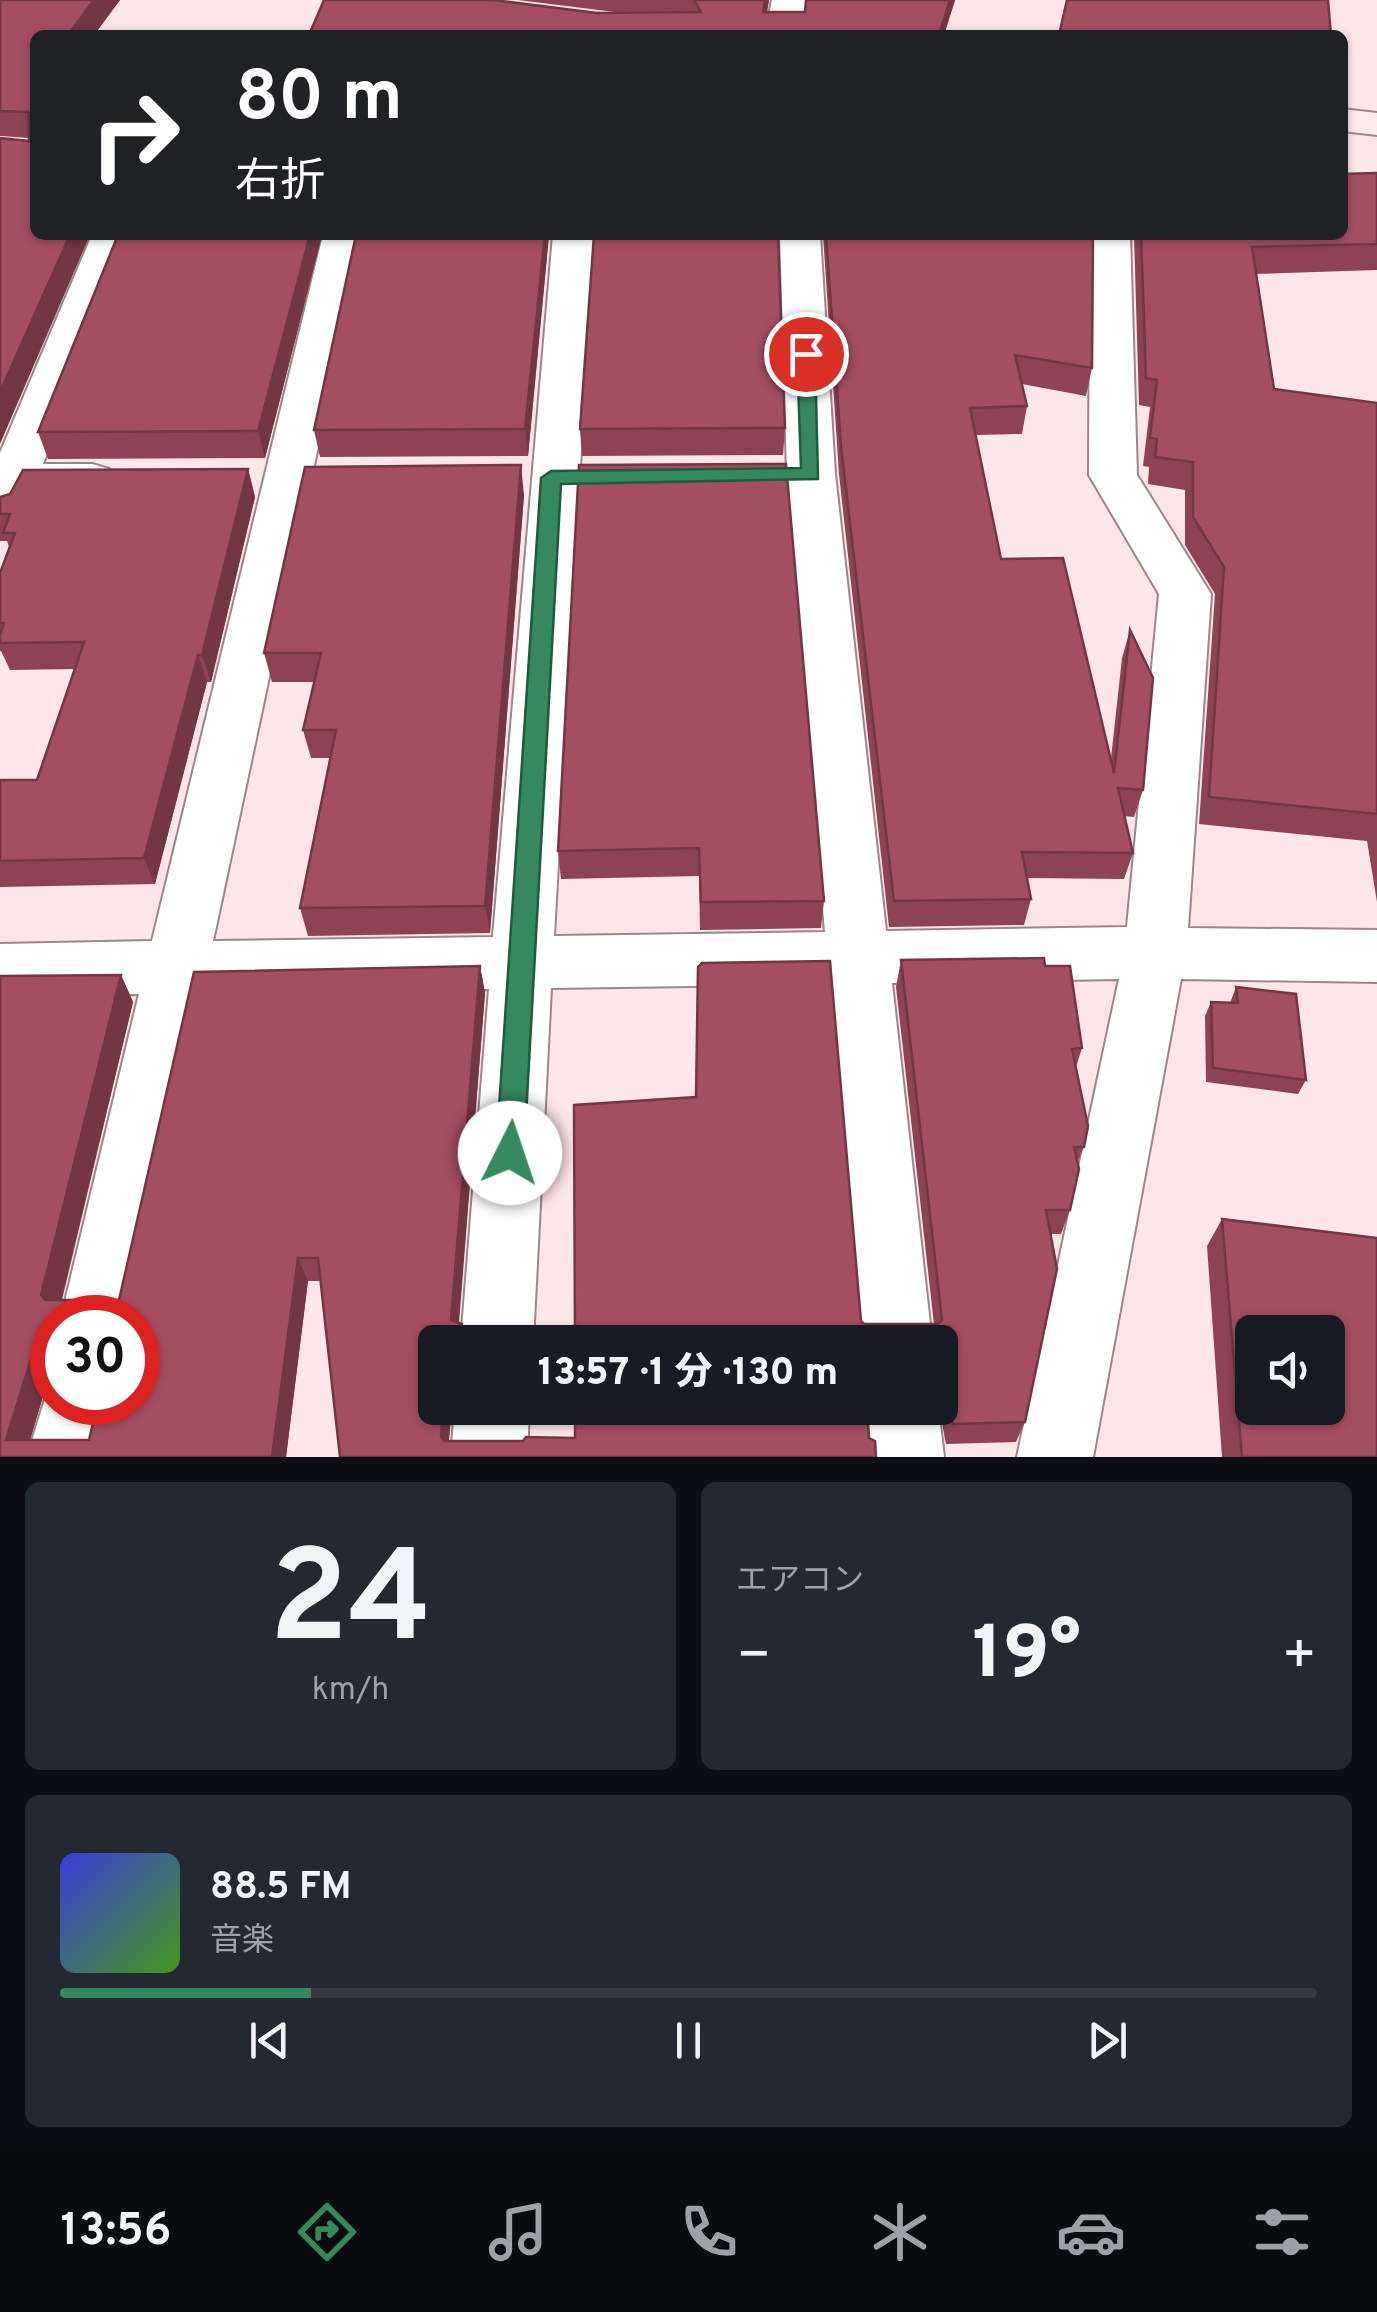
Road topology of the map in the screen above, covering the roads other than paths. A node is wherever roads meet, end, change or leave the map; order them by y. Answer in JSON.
{"nodes":[{"id":1,"x":790,"y":0,"type":"edge"},
{"id":2,"x":784,"y":30,"type":"edge"},
{"id":3,"x":1348,"y":121,"type":"edge"},
{"id":4,"x":1377,"y":124,"type":"edge"},
{"id":5,"x":110,"y":240,"type":"edge"},
{"id":6,"x":342,"y":240,"type":"edge"},
{"id":7,"x":573,"y":240,"type":"edge"},
{"id":8,"x":800,"y":240,"type":"edge"},
{"id":9,"x":1110,"y":240,"type":"edge"},
{"id":10,"x":130,"y":480,"type":"edge"},
{"id":11,"x":4,"y":490,"type":"edge"},
{"id":12,"x":1155,"y":953,"type":"junction"},
{"id":13,"x":1377,"y":956,"type":"edge"},
{"id":14,"x":861,"y":957,"type":"junction"},
{"id":15,"x":524,"y":963,"type":"junction"},
{"id":16,"x":178,"y":969,"type":"junction"},
{"id":17,"x":0,"y":970,"type":"edge"},
{"id":18,"x":103,"y":1295,"type":"edge"},
{"id":19,"x":498,"y":1325,"type":"edge"},
{"id":20,"x":894,"y":1325,"type":"edge"},
{"id":21,"x":73,"y":1425,"type":"edge"},
{"id":22,"x":491,"y":1425,"type":"edge"},
{"id":23,"x":903,"y":1425,"type":"edge"},
{"id":24,"x":65,"y":1457,"type":"edge"},
{"id":25,"x":488,"y":1457,"type":"edge"},
{"id":26,"x":906,"y":1457,"type":"edge"},
{"id":27,"x":1055,"y":1457,"type":"edge"}],
"edges":[{"from":1,"to":2,"type":"street"},
{"from":3,"to":4,"type":"main road"},
{"from":5,"to":11,"type":"street"},
{"from":6,"to":16,"type":"street"},
{"from":7,"to":15,"type":"street"},
{"from":8,"to":14,"type":"street"},
{"from":9,"to":12,"type":"street"},
{"from":10,"to":11,"type":"street"},
{"from":12,"to":13,"type":"street"},
{"from":12,"to":14,"type":"street"},
{"from":12,"to":27,"type":"street"},
{"from":14,"to":15,"type":"street"},
{"from":14,"to":20,"type":"street"},
{"from":15,"to":16,"type":"street"},
{"from":15,"to":19,"type":"street"},
{"from":16,"to":17,"type":"street"},
{"from":16,"to":18,"type":"street"},
{"from":21,"to":24,"type":"street"},
{"from":22,"to":25,"type":"street"},
{"from":23,"to":26,"type":"street"}]}
